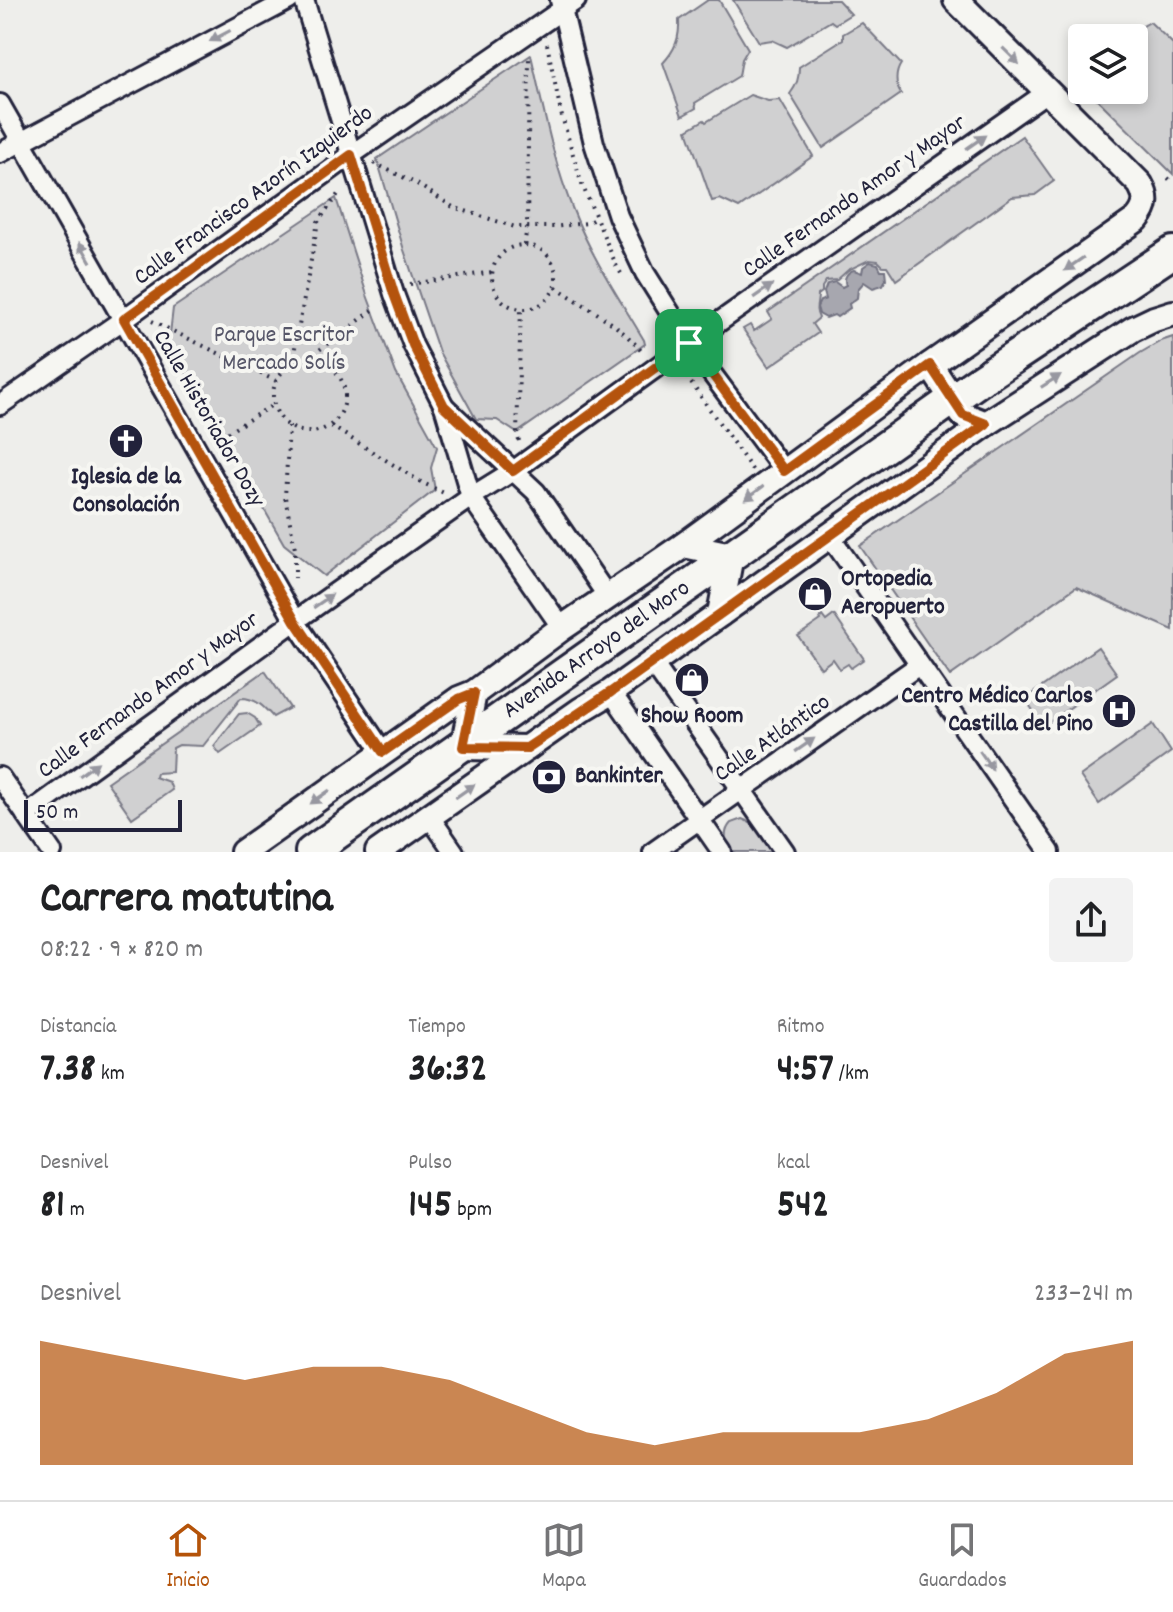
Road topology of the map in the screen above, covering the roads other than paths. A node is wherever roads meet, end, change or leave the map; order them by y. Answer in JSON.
{"nodes":[{"id":1,"x":289,"y":0,"type":"edge"},
{"id":2,"x":304,"y":0,"type":"edge"},
{"id":3,"x":956,"y":0,"type":"edge"},
{"id":4,"x":566,"y":4,"type":"edge"},
{"id":5,"x":1047,"y":92,"type":"junction"},
{"id":6,"x":0,"y":104,"type":"edge"},
{"id":7,"x":22,"y":141,"type":"junction"},
{"id":8,"x":0,"y":153,"type":"edge"},
{"id":9,"x":351,"y":155,"type":"junction"},
{"id":10,"x":1173,"y":252,"type":"edge"},
{"id":11,"x":1173,"y":313,"type":"edge"},
{"id":12,"x":124,"y":319,"type":"junction"},
{"id":13,"x":689,"y":343,"type":"junction"},
{"id":14,"x":930,"y":365,"type":"junction"},
{"id":15,"x":953,"y":399,"type":"junction"},
{"id":16,"x":0,"y":405,"type":"edge"},
{"id":17,"x":445,"y":408,"type":"junction"},
{"id":18,"x":986,"y":424,"type":"junction"},
{"id":19,"x":513,"y":471,"type":"junction"},
{"id":20,"x":784,"y":471,"type":"junction"},
{"id":21,"x":471,"y":497,"type":"junction"},
{"id":22,"x":830,"y":536,"type":"junction"},
{"id":23,"x":684,"y":545,"type":"junction"},
{"id":24,"x":731,"y":555,"type":"junction"},
{"id":25,"x":608,"y":597,"type":"junction"},
{"id":26,"x":720,"y":614,"type":"junction"},
{"id":27,"x":295,"y":621,"type":"junction"},
{"id":28,"x":562,"y":628,"type":"junction"},
{"id":29,"x":652,"y":662,"type":"junction"},
{"id":30,"x":919,"y":665,"type":"junction"},
{"id":31,"x":611,"y":692,"type":"junction"},
{"id":32,"x":474,"y":693,"type":"junction"},
{"id":33,"x":463,"y":747,"type":"junction"},
{"id":34,"x":527,"y":748,"type":"junction"},
{"id":35,"x":383,"y":752,"type":"junction"},
{"id":36,"x":0,"y":777,"type":"edge"},
{"id":37,"x":741,"y":790,"type":"junction"},
{"id":38,"x":26,"y":815,"type":"junction"},
{"id":39,"x":429,"y":816,"type":"junction"},
{"id":40,"x":700,"y":820,"type":"junction"},
{"id":41,"x":320,"y":849,"type":"edge"},
{"id":42,"x":52,"y":852,"type":"edge"},
{"id":43,"x":243,"y":852,"type":"edge"},
{"id":44,"x":378,"y":852,"type":"edge"},
{"id":45,"x":454,"y":852,"type":"edge"},
{"id":46,"x":653,"y":852,"type":"edge"},
{"id":47,"x":722,"y":852,"type":"edge"},
{"id":48,"x":785,"y":852,"type":"edge"},
{"id":49,"x":1050,"y":852,"type":"edge"}],
"edges":[{"from":1,"to":7,"type":"street","one_way":true},
{"from":2,"to":9,"type":"street"},
{"from":3,"to":5,"type":"street","one_way":true},
{"from":4,"to":9,"type":"street","name":"Calle Francisco Azorín Izquierdo"},
{"from":4,"to":13,"type":"street"},
{"from":13,"to":5,"type":"street","name":"Calle Fernando Amor y Mayor","one_way":true},
{"from":5,"to":14,"type":"street","name":"Avenida Arroyo del Moro","one_way":true},
{"from":6,"to":7,"type":"street","name":"Calle Historiador Dozy"},
{"from":7,"to":8,"type":"street"},
{"from":12,"to":7,"type":"street","name":"Calle Historiador Dozy","one_way":true},
{"from":9,"to":12,"type":"street","name":"Calle Francisco Azorín Izquierdo"},
{"from":9,"to":17,"type":"street"},
{"from":10,"to":15,"type":"main road","name":"Avenida Arroyo del Moro"},
{"from":18,"to":11,"type":"street","name":"Avenida Arroyo del Moro","one_way":true},
{"from":12,"to":16,"type":"street","name":"Calle Francisco Azorín Izquierdo"},
{"from":12,"to":27,"type":"street","name":"Calle Historiador Dozy"},
{"from":13,"to":19,"type":"street","name":"Calle Fernando Amor y Mayor"},
{"from":13,"to":20,"type":"street"},
{"from":14,"to":15,"type":"street"},
{"from":14,"to":20,"type":"street","name":"Avenida Arroyo del Moro"},
{"from":15,"to":18,"type":"street"},
{"from":15,"to":24,"type":"main road","name":"Avenida Arroyo del Moro"},
{"from":17,"to":19,"type":"street"},
{"from":17,"to":21,"type":"street"},
{"from":18,"to":22,"type":"street","name":"Avenida Arroyo del Moro"},
{"from":19,"to":21,"type":"street","name":"Calle Fernando Amor y Mayor"},
{"from":19,"to":25,"type":"street"},
{"from":20,"to":23,"type":"street","name":"Avenida Arroyo del Moro","one_way":true},
{"from":27,"to":21,"type":"street","name":"Calle Fernando Amor y Mayor","one_way":true},
{"from":21,"to":28,"type":"street"},
{"from":22,"to":26,"type":"street","name":"Avenida Arroyo del Moro"},
{"from":22,"to":30,"type":"street"},
{"from":23,"to":24,"type":"street","name":"Avenida Arroyo del Moro"},
{"from":23,"to":25,"type":"street","name":"Avenida Arroyo del Moro"},
{"from":24,"to":26,"type":"street","name":"Avenida Arroyo del Moro"},
{"from":24,"to":33,"type":"main road","name":"Avenida Arroyo del Moro"},
{"from":25,"to":28,"type":"street","name":"Avenida Arroyo del Moro"},
{"from":26,"to":29,"type":"street","name":"Avenida Arroyo del Moro"},
{"from":27,"to":35,"type":"street","name":"Calle Historiador Dozy"},
{"from":38,"to":27,"type":"street","name":"Calle Fernando Amor y Mayor","one_way":true},
{"from":28,"to":32,"type":"street","name":"Avenida Arroyo del Moro"},
{"from":29,"to":31,"type":"street","name":"Avenida Arroyo del Moro"},
{"from":29,"to":37,"type":"street"},
{"from":37,"to":30,"type":"street","name":"Calle Atlántico","one_way":true},
{"from":30,"to":49,"type":"street","one_way":true},
{"from":31,"to":34,"type":"street","name":"Avenida Arroyo del Moro"},
{"from":31,"to":40,"type":"street"},
{"from":32,"to":33,"type":"street","name":"Avenida Arroyo del Moro"},
{"from":32,"to":35,"type":"street","name":"Avenida Arroyo del Moro"},
{"from":33,"to":34,"type":"street","name":"Avenida Arroyo del Moro"},
{"from":33,"to":41,"type":"main road","name":"Avenida Arroyo del Moro"},
{"from":39,"to":34,"type":"street","name":"Avenida Arroyo del Moro","one_way":true},
{"from":35,"to":43,"type":"street","name":"Avenida Arroyo del Moro","one_way":true},
{"from":36,"to":38,"type":"street"},
{"from":37,"to":40,"type":"street","name":"Calle Atlántico"},
{"from":37,"to":48,"type":"street"},
{"from":38,"to":42,"type":"street"},
{"from":39,"to":44,"type":"street","name":"Avenida Arroyo del Moro"},
{"from":39,"to":45,"type":"street"},
{"from":40,"to":46,"type":"street","name":"Calle Atlántico"},
{"from":40,"to":47,"type":"street"}]}
